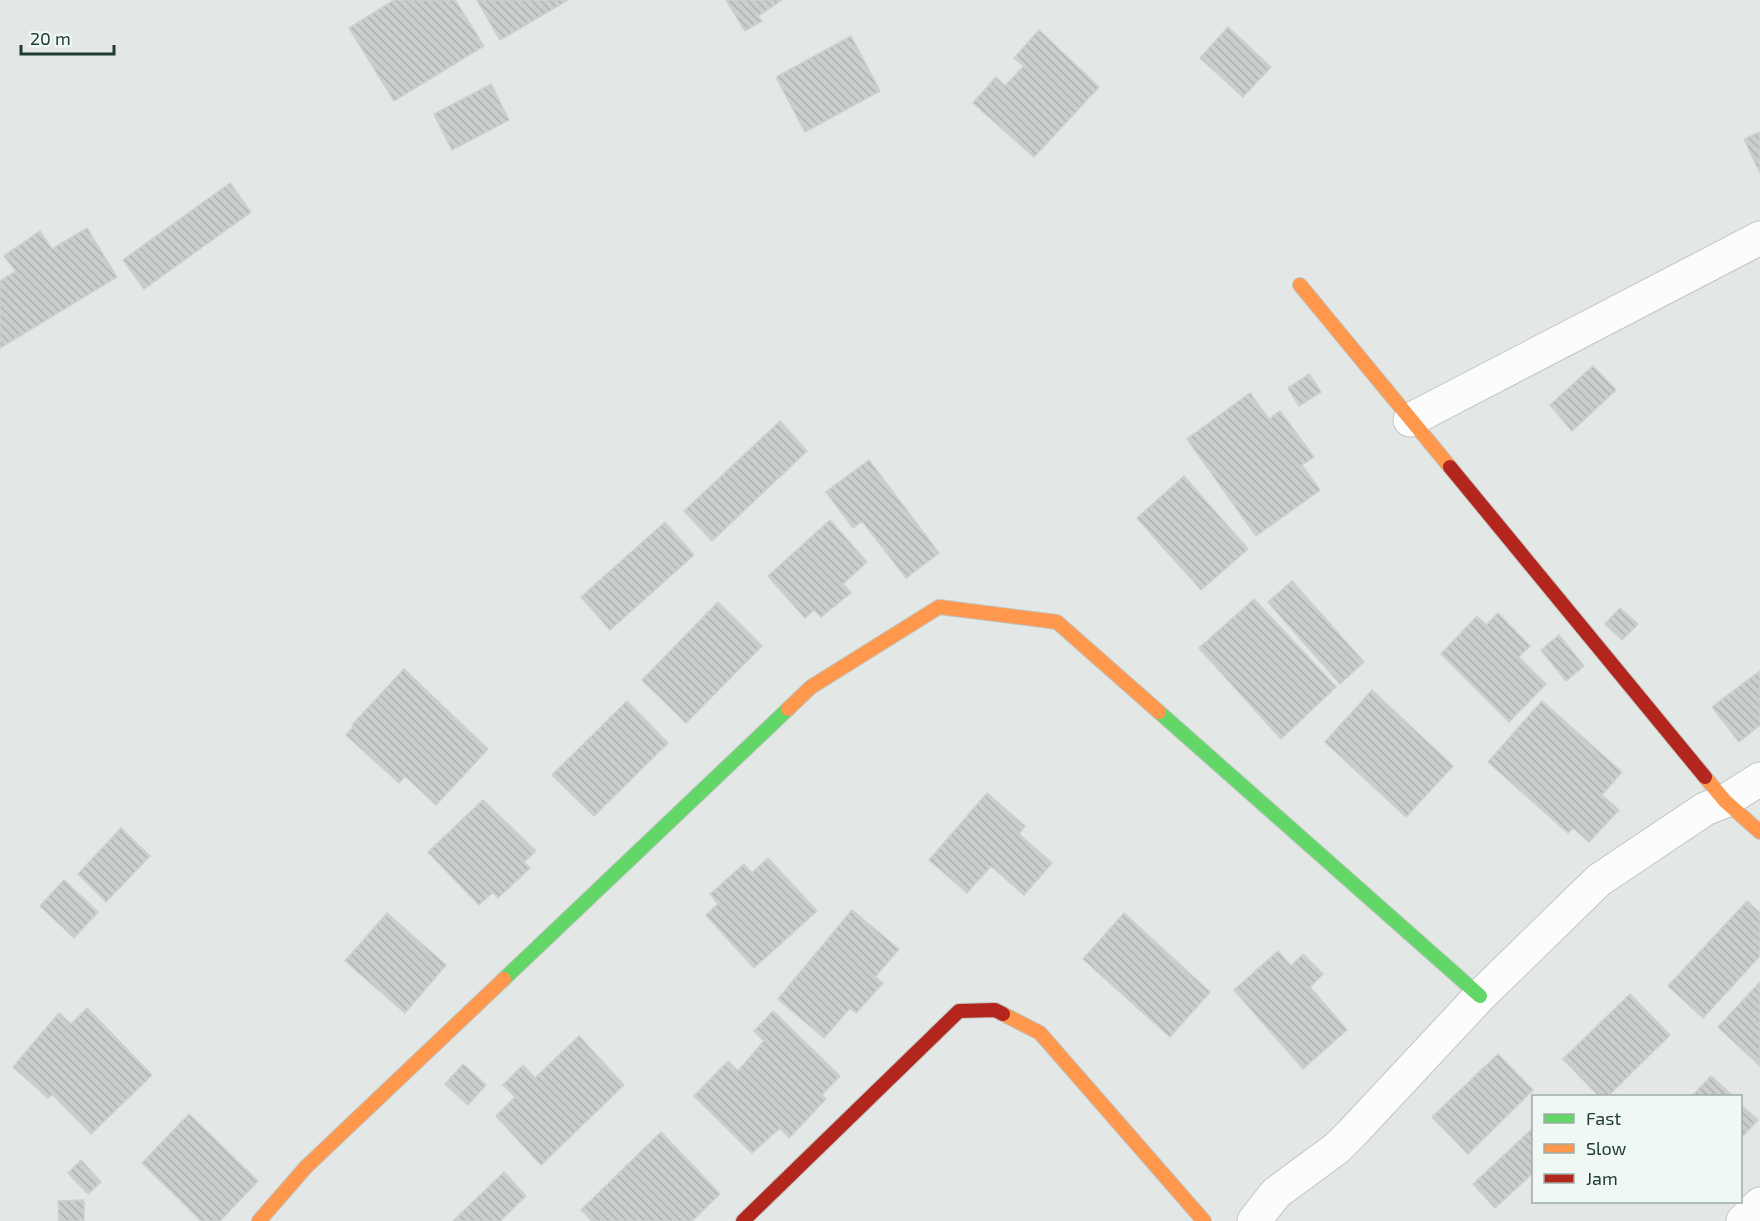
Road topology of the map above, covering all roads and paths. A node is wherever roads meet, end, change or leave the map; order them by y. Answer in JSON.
{"nodes":[{"id":1,"x":1760,"y":237,"type":"edge"},
{"id":2,"x":1300,"y":285,"type":"dead end"},
{"id":3,"x":1410,"y":420,"type":"junction"},
{"id":4,"x":1760,"y":779,"type":"edge"},
{"id":5,"x":1725,"y":801,"type":"junction"},
{"id":6,"x":1760,"y":832,"type":"edge"},
{"id":7,"x":1480,"y":996,"type":"junction"},
{"id":8,"x":1760,"y":1204,"type":"edge"},
{"id":9,"x":259,"y":1221,"type":"edge"},
{"id":10,"x":743,"y":1221,"type":"edge"},
{"id":11,"x":1204,"y":1221,"type":"edge"},
{"id":12,"x":1254,"y":1221,"type":"edge"},
{"id":13,"x":1743,"y":1221,"type":"edge"}],
"edges":[{"from":1,"to":3,"type":"street"},
{"from":2,"to":3,"type":"street"},
{"from":3,"to":5,"type":"street"},
{"from":4,"to":5,"type":"street"},
{"from":5,"to":6,"type":"street"},
{"from":5,"to":7,"type":"street"},
{"from":7,"to":9,"type":"street"},
{"from":7,"to":12,"type":"street"},
{"from":8,"to":13,"type":"street"},
{"from":10,"to":11,"type":"street"}]}
